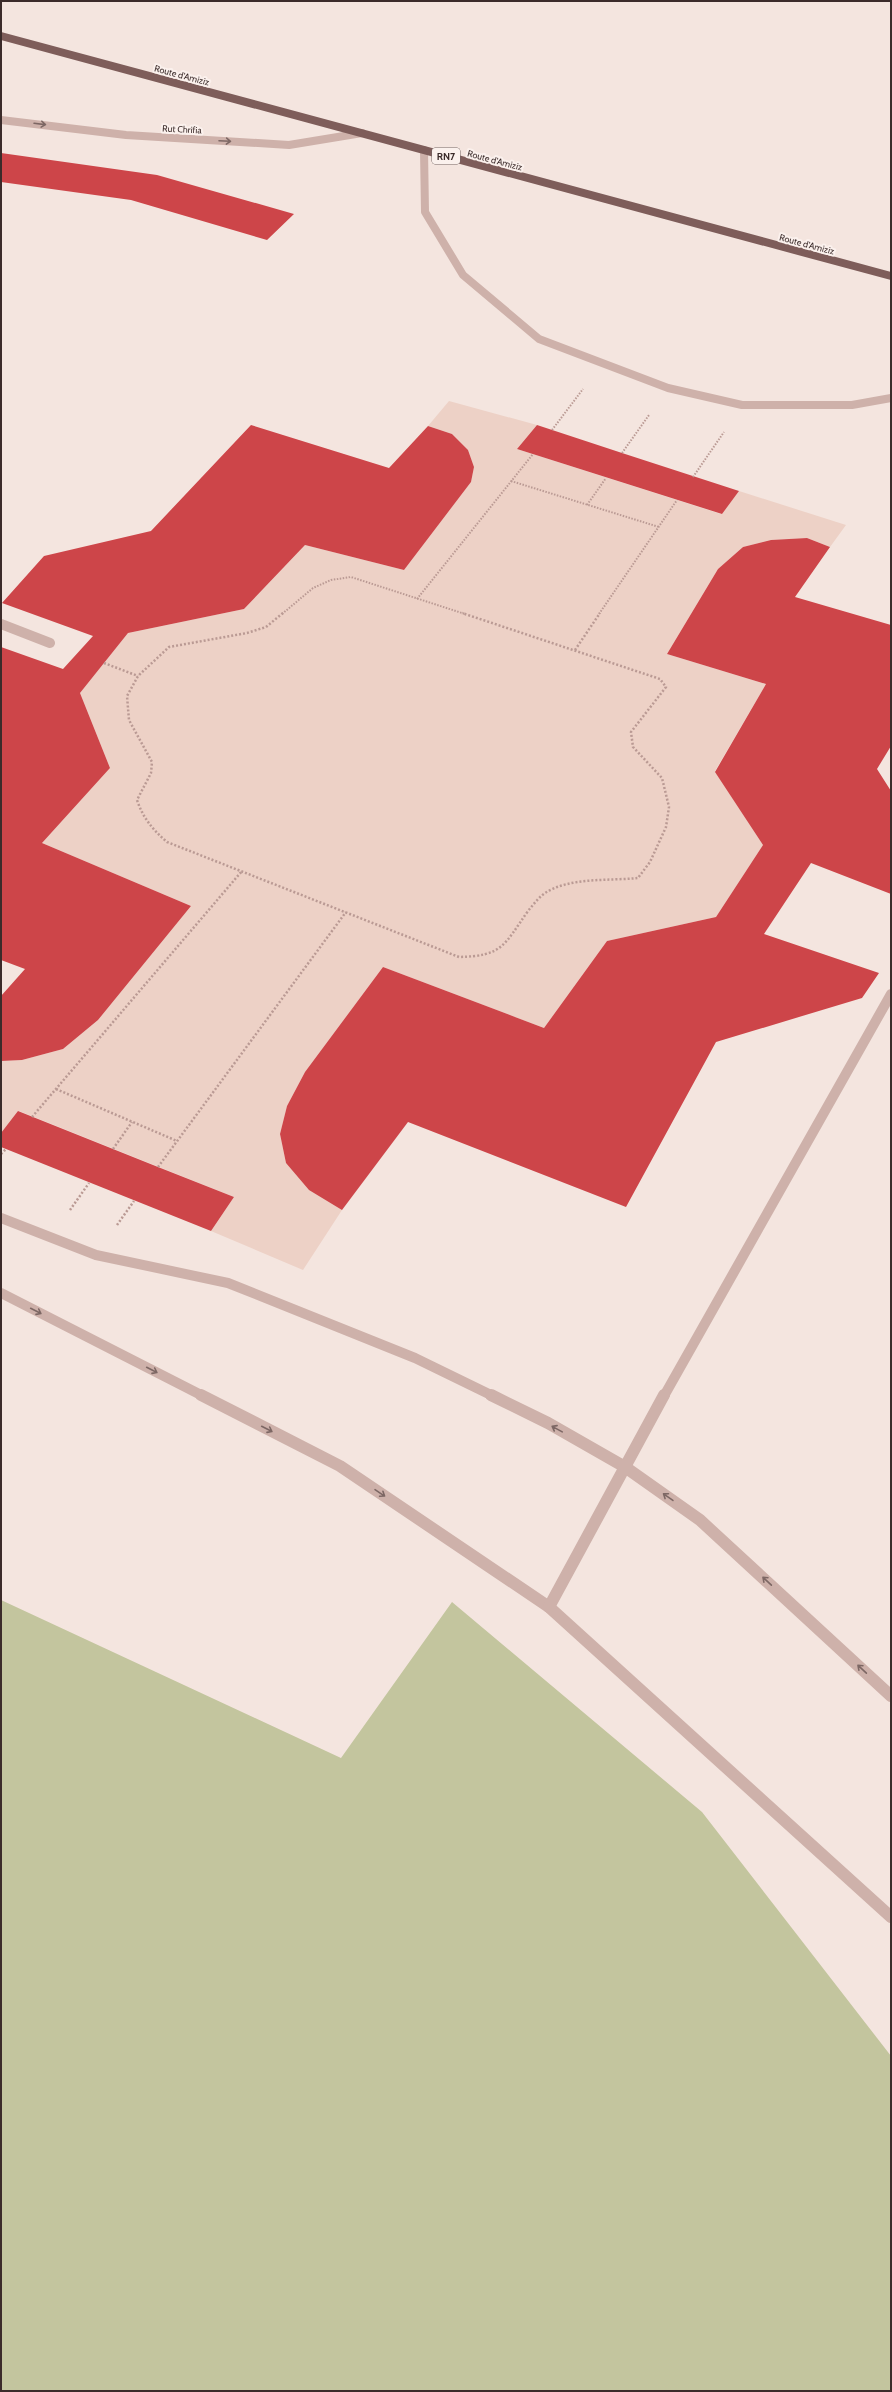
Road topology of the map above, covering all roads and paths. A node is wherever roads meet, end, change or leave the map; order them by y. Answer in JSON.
{"nodes":[{"id":1,"x":1,"y":36,"type":"edge"},
{"id":2,"x":1,"y":120,"type":"edge"},
{"id":3,"x":362,"y":133,"type":"junction"},
{"id":4,"x":424,"y":150,"type":"junction"},
{"id":5,"x":891,"y":276,"type":"edge"},
{"id":6,"x":603,"y":364,"type":"junction"},
{"id":7,"x":668,"y":388,"type":"junction"},
{"id":8,"x":891,"y":398,"type":"edge"},
{"id":9,"x":742,"y":406,"type":"junction"},
{"id":10,"x":552,"y":430,"type":"dead end"},
{"id":11,"x":622,"y":453,"type":"dead end"},
{"id":12,"x":533,"y":454,"type":"dead end"},
{"id":13,"x":694,"y":476,"type":"dead end"},
{"id":14,"x":606,"y":478,"type":"dead end"},
{"id":15,"x":512,"y":481,"type":"junction"},
{"id":16,"x":677,"y":500,"type":"dead end"},
{"id":17,"x":587,"y":505,"type":"junction"},
{"id":18,"x":659,"y":527,"type":"junction"},
{"id":19,"x":418,"y":599,"type":"junction"},
{"id":20,"x":1,"y":624,"type":"edge"},
{"id":21,"x":50,"y":643,"type":"dead end"},
{"id":22,"x":575,"y":650,"type":"junction"},
{"id":23,"x":104,"y":663,"type":"dead end"},
{"id":24,"x":138,"y":676,"type":"junction"},
{"id":25,"x":242,"y":871,"type":"junction"},
{"id":26,"x":346,"y":912,"type":"junction"},
{"id":27,"x":891,"y":994,"type":"edge"},
{"id":28,"x":56,"y":1089,"type":"junction"},
{"id":29,"x":32,"y":1117,"type":"dead end"},
{"id":30,"x":132,"y":1122,"type":"junction"},
{"id":31,"x":177,"y":1141,"type":"junction"},
{"id":32,"x":6,"y":1149,"type":"dead end"},
{"id":33,"x":113,"y":1149,"type":"dead end"},
{"id":34,"x":1,"y":1154,"type":"edge"},
{"id":35,"x":158,"y":1167,"type":"dead end"},
{"id":36,"x":1,"y":1218,"type":"edge"},
{"id":37,"x":1,"y":1293,"type":"edge"},
{"id":38,"x":625,"y":1467,"type":"junction"},
{"id":39,"x":549,"y":1608,"type":"junction"},
{"id":40,"x":891,"y":1696,"type":"edge"},
{"id":41,"x":891,"y":1917,"type":"edge"}],
"edges":[{"from":1,"to":3,"type":"main road","name":"Route d'Amiziz","number":"RN7"},
{"from":2,"to":3,"type":"street","name":"Rut Chrifia","one_way":true},
{"from":3,"to":4,"type":"main road","name":"Route d'Amiziz","number":"RN7"},
{"from":4,"to":5,"type":"main road","name":"Route d'Amiziz","number":"RN7"},
{"from":4,"to":6,"type":"street"},
{"from":6,"to":7,"type":"street"},
{"from":6,"to":10,"type":"path"},
{"from":7,"to":9,"type":"street"},
{"from":7,"to":11,"type":"path"},
{"from":8,"to":9,"type":"street"},
{"from":9,"to":13,"type":"path"},
{"from":12,"to":15,"type":"path"},
{"from":14,"to":17,"type":"path"},
{"from":15,"to":17,"type":"path"},
{"from":15,"to":19,"type":"path"},
{"from":16,"to":18,"type":"path"},
{"from":17,"to":18,"type":"path"},
{"from":18,"to":22,"type":"path"},
{"from":19,"to":22,"type":"path"},
{"from":19,"to":24,"type":"path"},
{"from":20,"to":21,"type":"street"},
{"from":22,"to":26,"type":"path"},
{"from":23,"to":24,"type":"path"},
{"from":24,"to":25,"type":"path"},
{"from":25,"to":26,"type":"path"},
{"from":25,"to":28,"type":"path"},
{"from":26,"to":31,"type":"path"},
{"from":27,"to":38,"type":"street"},
{"from":28,"to":29,"type":"path"},
{"from":28,"to":30,"type":"path"},
{"from":30,"to":31,"type":"path"},
{"from":30,"to":33,"type":"path"},
{"from":31,"to":35,"type":"path"},
{"from":32,"to":34,"type":"path"},
{"from":38,"to":36,"type":"street","one_way":true},
{"from":37,"to":39,"type":"street","one_way":true},
{"from":38,"to":39,"type":"street"},
{"from":40,"to":38,"type":"street","one_way":true},
{"from":39,"to":41,"type":"street"}]}
